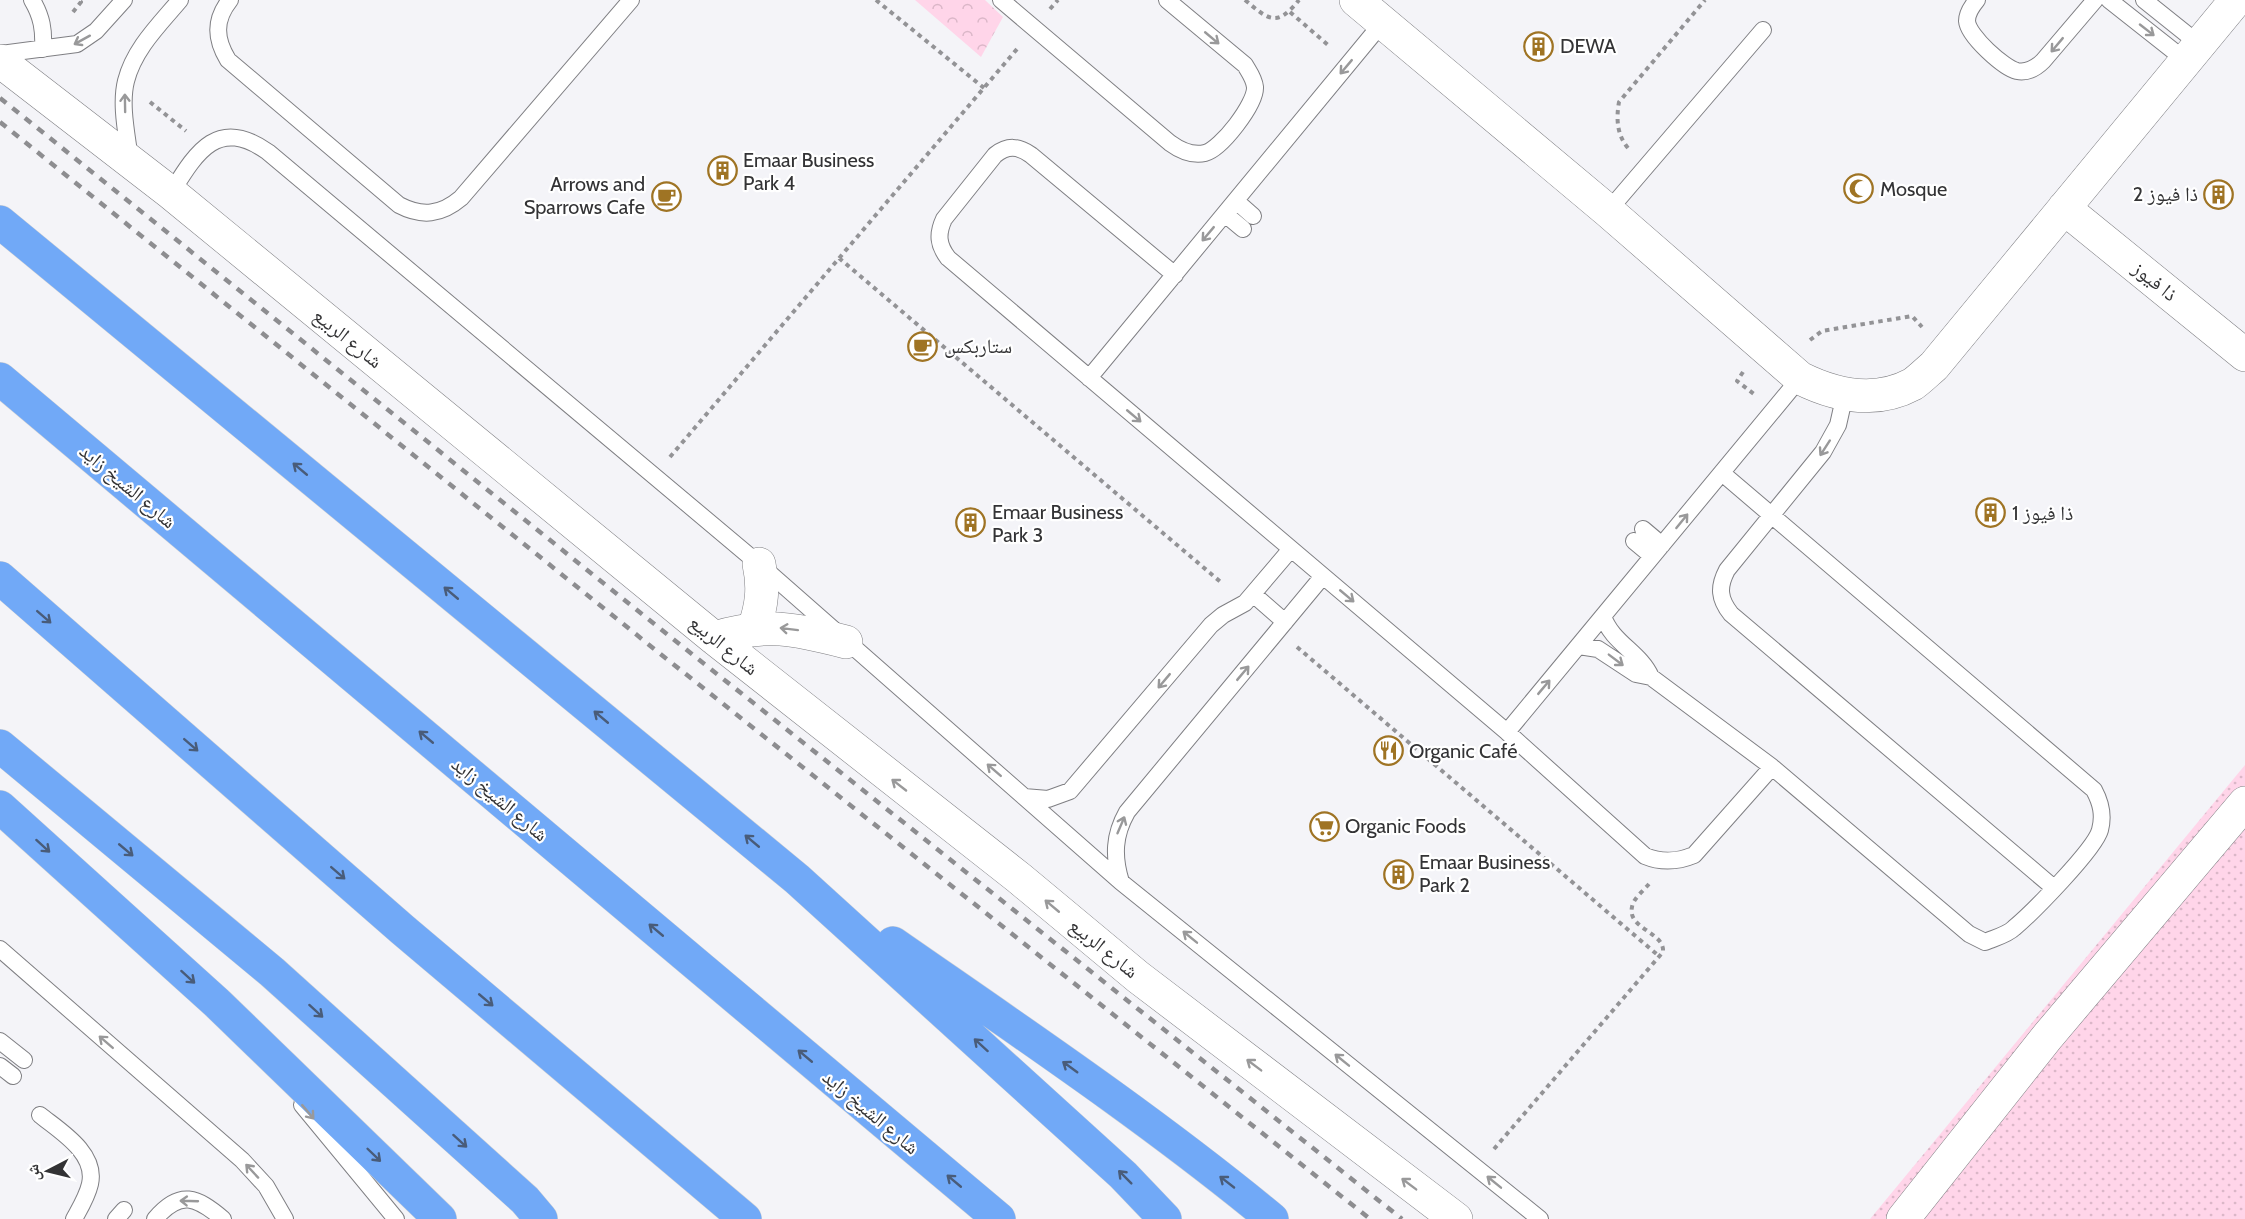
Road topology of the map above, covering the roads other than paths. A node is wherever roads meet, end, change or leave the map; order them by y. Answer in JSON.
{"nodes":[{"id":1,"x":32,"y":0,"type":"edge"},
{"id":2,"x":124,"y":0,"type":"edge"},
{"id":3,"x":180,"y":0,"type":"edge"},
{"id":4,"x":230,"y":0,"type":"edge"},
{"id":5,"x":631,"y":0,"type":"edge"},
{"id":6,"x":1001,"y":0,"type":"edge"},
{"id":7,"x":1167,"y":0,"type":"edge"},
{"id":8,"x":1356,"y":0,"type":"edge"},
{"id":9,"x":1977,"y":0,"type":"edge"},
{"id":10,"x":2095,"y":0,"type":"edge"},
{"id":11,"x":2109,"y":0,"type":"edge"},
{"id":12,"x":2144,"y":0,"type":"edge"},
{"id":13,"x":2236,"y":0,"type":"edge"},
{"id":14,"x":1383,"y":22,"type":"junction"},
{"id":15,"x":1763,"y":30,"type":"dead end"},
{"id":16,"x":43,"y":50,"type":"junction"},
{"id":17,"x":2192,"y":52,"type":"junction"},
{"id":18,"x":0,"y":54,"type":"edge"},
{"id":19,"x":0,"y":61,"type":"edge"},
{"id":20,"x":130,"y":161,"type":"junction"},
{"id":21,"x":171,"y":193,"type":"junction"},
{"id":22,"x":1230,"y":207,"type":"junction"},
{"id":23,"x":2064,"y":208,"type":"junction"},
{"id":24,"x":1608,"y":211,"type":"junction"},
{"id":25,"x":0,"y":222,"type":"edge"},
{"id":26,"x":1248,"y":222,"type":"dead end"},
{"id":27,"x":1175,"y":275,"type":"junction"},
{"id":28,"x":2245,"y":355,"type":"edge"},
{"id":29,"x":1089,"y":378,"type":"junction"},
{"id":30,"x":1800,"y":378,"type":"junction"},
{"id":31,"x":0,"y":379,"type":"edge"},
{"id":32,"x":1845,"y":394,"type":"junction"},
{"id":33,"x":1722,"y":473,"type":"junction"},
{"id":34,"x":1773,"y":516,"type":"junction"},
{"id":35,"x":1638,"y":535,"type":"dead end"},
{"id":36,"x":1291,"y":549,"type":"junction"},
{"id":37,"x":1657,"y":551,"type":"junction"},
{"id":38,"x":759,"y":564,"type":"junction"},
{"id":39,"x":1323,"y":576,"type":"junction"},
{"id":40,"x":0,"y":578,"type":"edge"},
{"id":41,"x":1253,"y":594,"type":"junction"},
{"id":42,"x":1603,"y":616,"type":"junction"},
{"id":43,"x":1285,"y":622,"type":"junction"},
{"id":44,"x":754,"y":628,"type":"junction"},
{"id":45,"x":714,"y":638,"type":"junction"},
{"id":46,"x":846,"y":642,"type":"junction"},
{"id":47,"x":1579,"y":646,"type":"junction"},
{"id":48,"x":1651,"y":677,"type":"junction"},
{"id":49,"x":1507,"y":732,"type":"junction"},
{"id":50,"x":0,"y":746,"type":"edge"},
{"id":51,"x":1772,"y":767,"type":"junction"},
{"id":52,"x":1024,"y":797,"type":"junction"},
{"id":53,"x":2245,"y":803,"type":"edge"},
{"id":54,"x":0,"y":807,"type":"edge"},
{"id":55,"x":797,"y":879,"type":"junction"},
{"id":56,"x":1121,"y":882,"type":"junction"},
{"id":57,"x":2054,"y":888,"type":"junction"},
{"id":58,"x":0,"y":949,"type":"edge"},
{"id":59,"x":217,"y":1003,"type":"junction"},
{"id":60,"x":0,"y":1041,"type":"edge"},
{"id":61,"x":24,"y":1060,"type":"dead end"},
{"id":62,"x":40,"y":1115,"type":"dead end"},
{"id":63,"x":533,"y":1209,"type":"edge"},
{"id":64,"x":74,"y":1219,"type":"edge"},
{"id":65,"x":155,"y":1219,"type":"edge"},
{"id":66,"x":223,"y":1219,"type":"edge"},
{"id":67,"x":285,"y":1219,"type":"edge"},
{"id":68,"x":396,"y":1219,"type":"edge"},
{"id":69,"x":440,"y":1219,"type":"edge"},
{"id":70,"x":557,"y":1219,"type":"edge"},
{"id":71,"x":745,"y":1219,"type":"edge"},
{"id":72,"x":999,"y":1219,"type":"edge"},
{"id":73,"x":1165,"y":1219,"type":"edge"},
{"id":74,"x":1272,"y":1219,"type":"edge"},
{"id":75,"x":1456,"y":1219,"type":"edge"},
{"id":76,"x":1540,"y":1219,"type":"edge"},
{"id":77,"x":1903,"y":1219,"type":"edge"}],
"edges":[{"from":1,"to":16,"type":"lane"},
{"from":2,"to":16,"type":"lane","one_way":true},
{"from":20,"to":3,"type":"lane","one_way":true},
{"from":4,"to":5,"type":"lane"},
{"from":7,"to":6,"type":"lane","one_way":true},
{"from":8,"to":14,"type":"main road"},
{"from":10,"to":9,"type":"lane","one_way":true},
{"from":11,"to":17,"type":"lane","one_way":true},
{"from":12,"to":17,"type":"lane"},
{"from":13,"to":17,"type":"main road"},
{"from":14,"to":22,"type":"lane","one_way":true},
{"from":14,"to":24,"type":"main road"},
{"from":15,"to":24,"type":"lane"},
{"from":16,"to":18,"type":"lane"},
{"from":17,"to":23,"type":"main road"},
{"from":19,"to":20,"type":"main road","name":"شارع الربيع"},
{"from":20,"to":21,"type":"main road","name":"شارع الربيع"},
{"from":21,"to":38,"type":"lane"},
{"from":21,"to":45,"type":"main road","name":"شارع الربيع"},
{"from":22,"to":26,"type":"lane"},
{"from":22,"to":27,"type":"lane","one_way":true},
{"from":23,"to":28,"type":"main road","name":"ذا فيوز"},
{"from":23,"to":32,"type":"main road"},
{"from":24,"to":30,"type":"main road"},
{"from":55,"to":25,"type":"highway","one_way":true},
{"from":27,"to":29,"type":"lane"},
{"from":27,"to":29,"type":"lane"},
{"from":29,"to":36,"type":"lane","one_way":true},
{"from":30,"to":32,"type":"main road"},
{"from":30,"to":33,"type":"lane"},
{"from":72,"to":31,"type":"highway","name":"شارع الشيخ زايد","one_way":true},
{"from":32,"to":34,"type":"lane","one_way":true},
{"from":33,"to":34,"type":"lane"},
{"from":37,"to":33,"type":"lane","one_way":true},
{"from":34,"to":57,"type":"lane"},
{"from":34,"to":57,"type":"lane"},
{"from":35,"to":37,"type":"lane"},
{"from":36,"to":39,"type":"lane"},
{"from":36,"to":41,"type":"lane"},
{"from":37,"to":42,"type":"lane"},
{"from":38,"to":44,"type":"main road"},
{"from":38,"to":46,"type":"lane"},
{"from":39,"to":43,"type":"lane"},
{"from":39,"to":49,"type":"lane","one_way":true},
{"from":40,"to":71,"type":"highway","one_way":true},
{"from":41,"to":43,"type":"lane"},
{"from":41,"to":52,"type":"lane","one_way":true},
{"from":42,"to":47,"type":"lane"},
{"from":42,"to":48,"type":"lane"},
{"from":56,"to":43,"type":"lane","one_way":true},
{"from":44,"to":45,"type":"main road"},
{"from":46,"to":44,"type":"main road","one_way":true},
{"from":75,"to":45,"type":"main road","name":"شارع الربيع","one_way":true},
{"from":52,"to":46,"type":"lane","one_way":true},
{"from":47,"to":48,"type":"lane","one_way":true},
{"from":49,"to":47,"type":"lane","one_way":true},
{"from":48,"to":51,"type":"lane"},
{"from":49,"to":51,"type":"lane"},
{"from":50,"to":63,"type":"highway","one_way":true},
{"from":51,"to":57,"type":"lane"},
{"from":52,"to":56,"type":"lane"},
{"from":53,"to":77,"type":"main road"},
{"from":54,"to":59,"type":"highway","one_way":true},
{"from":73,"to":55,"type":"highway","one_way":true},
{"from":74,"to":55,"type":"highway","one_way":true},
{"from":76,"to":56,"type":"lane","one_way":true},
{"from":67,"to":58,"type":"lane","one_way":true},
{"from":59,"to":68,"type":"lane","one_way":true},
{"from":59,"to":69,"type":"highway","one_way":true},
{"from":60,"to":61,"type":"lane"},
{"from":62,"to":64,"type":"lane"},
{"from":63,"to":70,"type":"highway"},
{"from":66,"to":65,"type":"lane","one_way":true}]}
